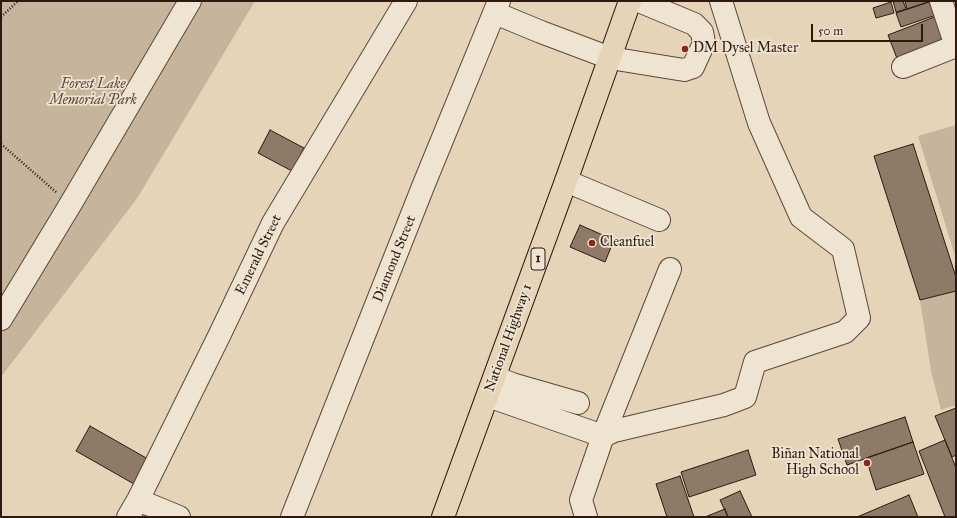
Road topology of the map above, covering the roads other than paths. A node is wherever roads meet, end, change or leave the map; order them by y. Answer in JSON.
{"nodes":[{"id":1,"x":406,"y":1,"type":"edge"},
{"id":2,"x":630,"y":1,"type":"edge"},
{"id":3,"x":639,"y":1,"type":"edge"},
{"id":4,"x":721,"y":1,"type":"edge"},
{"id":5,"x":941,"y":1,"type":"edge"},
{"id":6,"x":183,"y":4,"type":"edge"},
{"id":7,"x":497,"y":7,"type":"edge"},
{"id":8,"x":956,"y":46,"type":"edge"},
{"id":9,"x":610,"y":58,"type":"junction"},
{"id":10,"x":903,"y":67,"type":"dead end"},
{"id":11,"x":566,"y":181,"type":"junction"},
{"id":12,"x":658,"y":220,"type":"dead end"},
{"id":13,"x":670,"y":269,"type":"dead end"},
{"id":14,"x":1,"y":319,"type":"edge"},
{"id":15,"x":491,"y":386,"type":"junction"},
{"id":16,"x":578,"y":403,"type":"dead end"},
{"id":17,"x":603,"y":436,"type":"junction"},
{"id":18,"x":133,"y":509,"type":"edge"},
{"id":19,"x":179,"y":517,"type":"edge"},
{"id":20,"x":292,"y":517,"type":"edge"},
{"id":21,"x":443,"y":517,"type":"edge"},
{"id":22,"x":586,"y":517,"type":"edge"}],
"edges":[{"from":1,"to":18,"type":"street","name":"Emerald Street"},
{"from":2,"to":9,"type":"highway","name":"National Highway 1","number":"1"},
{"from":3,"to":9,"type":"street"},
{"from":4,"to":17,"type":"street"},
{"from":5,"to":8,"type":"street"},
{"from":6,"to":14,"type":"street"},
{"from":7,"to":9,"type":"street"},
{"from":7,"to":20,"type":"street","name":"Diamond Street"},
{"from":8,"to":10,"type":"street"},
{"from":9,"to":11,"type":"highway","name":"National Highway 1","number":"1"},
{"from":11,"to":12,"type":"street"},
{"from":11,"to":15,"type":"highway","name":"National Highway 1","number":"1"},
{"from":13,"to":17,"type":"street"},
{"from":15,"to":16,"type":"street"},
{"from":15,"to":17,"type":"street"},
{"from":15,"to":21,"type":"highway","name":"National Highway 1","number":"1"},
{"from":17,"to":22,"type":"street"},
{"from":18,"to":19,"type":"street"}]}
